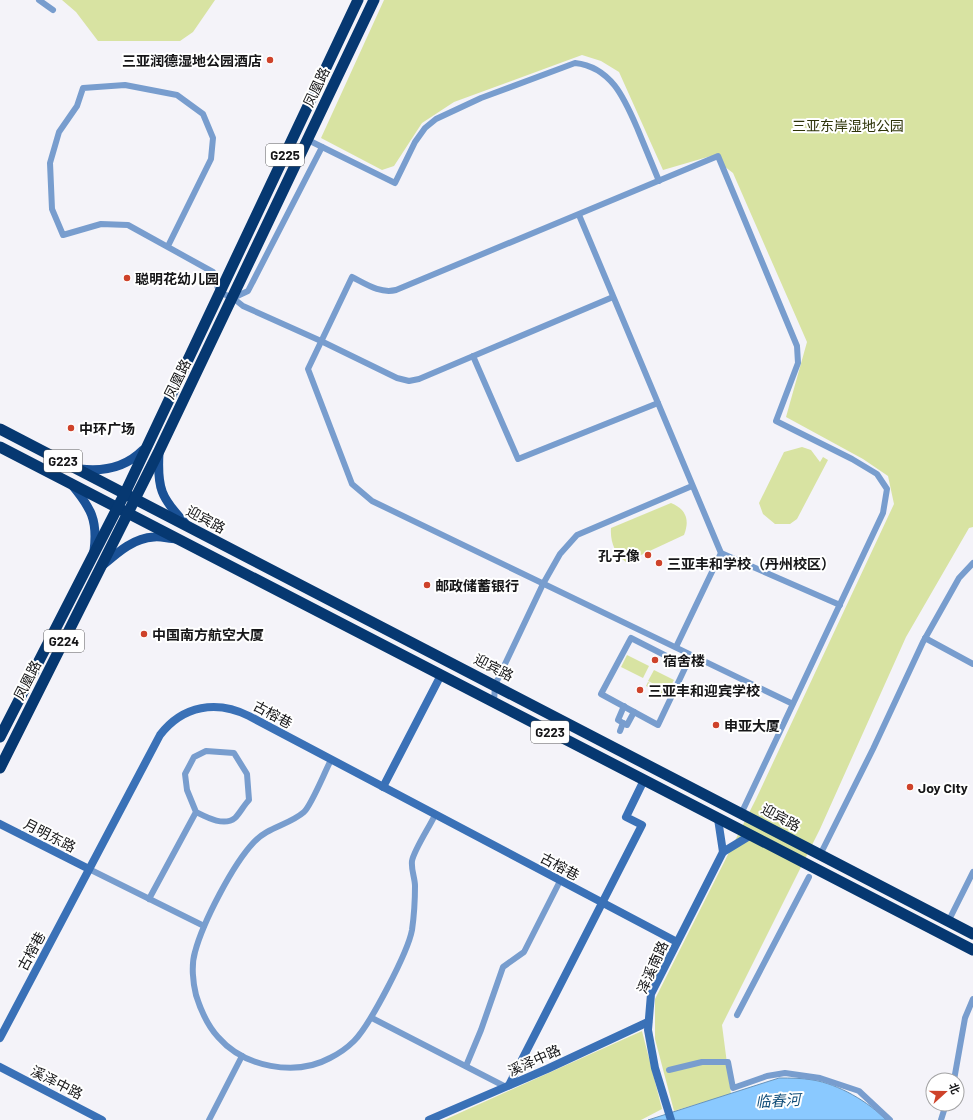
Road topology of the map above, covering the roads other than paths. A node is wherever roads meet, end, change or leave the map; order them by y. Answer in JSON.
{"nodes":[{"id":1,"x":39,"y":0,"type":"edge"},
{"id":2,"x":358,"y":0,"type":"edge"},
{"id":3,"x":374,"y":0,"type":"edge"},
{"id":4,"x":53,"y":10,"type":"dead end"},
{"id":5,"x":308,"y":140,"type":"junction"},
{"id":6,"x":322,"y":147,"type":"junction"},
{"id":7,"x":659,"y":181,"type":"junction"},
{"id":8,"x":579,"y":215,"type":"junction"},
{"id":9,"x":168,"y":246,"type":"junction"},
{"id":10,"x":219,"y":292,"type":"junction"},
{"id":11,"x":613,"y":297,"type":"junction"},
{"id":12,"x":233,"y":298,"type":"junction"},
{"id":13,"x":321,"y":341,"type":"junction"},
{"id":14,"x":473,"y":356,"type":"junction"},
{"id":15,"x":658,"y":403,"type":"junction"},
{"id":16,"x":0,"y":429,"type":"edge"},
{"id":17,"x":147,"y":446,"type":"junction"},
{"id":18,"x":0,"y":447,"type":"edge"},
{"id":19,"x":160,"y":451,"type":"junction"},
{"id":20,"x":79,"y":469,"type":"junction"},
{"id":21,"x":71,"y":484,"type":"junction"},
{"id":22,"x":692,"y":486,"type":"junction"},
{"id":23,"x":130,"y":495,"type":"junction"},
{"id":24,"x":123,"y":510,"type":"junction"},
{"id":25,"x":188,"y":526,"type":"junction"},
{"id":26,"x":179,"y":540,"type":"junction"},
{"id":27,"x":721,"y":553,"type":"junction"},
{"id":28,"x":93,"y":556,"type":"junction"},
{"id":29,"x":973,"y":563,"type":"edge"},
{"id":30,"x":100,"y":569,"type":"junction"},
{"id":31,"x":544,"y":584,"type":"junction"},
{"id":32,"x":840,"y":605,"type":"junction"},
{"id":33,"x":925,"y":638,"type":"junction"},
{"id":34,"x":676,"y":647,"type":"junction"},
{"id":35,"x":973,"y":664,"type":"edge"},
{"id":36,"x":469,"y":672,"type":"junction"},
{"id":37,"x":441,"y":675,"type":"junction"},
{"id":38,"x":460,"y":684,"type":"junction"},
{"id":39,"x":495,"y":685,"type":"junction"},
{"id":40,"x":514,"y":694,"type":"junction"},
{"id":41,"x":494,"y":702,"type":"junction"},
{"id":42,"x":793,"y":704,"type":"junction"},
{"id":43,"x":624,"y":706,"type":"junction"},
{"id":44,"x":507,"y":709,"type":"junction"},
{"id":45,"x":634,"y":712,"type":"junction"},
{"id":46,"x":623,"y":723,"type":"junction"},
{"id":47,"x":620,"y":731,"type":"dead end"},
{"id":48,"x":0,"y":737,"type":"edge"},
{"id":49,"x":332,"y":760,"type":"junction"},
{"id":50,"x":0,"y":768,"type":"edge"},
{"id":51,"x":644,"y":780,"type":"junction"},
{"id":52,"x":383,"y":787,"type":"junction"},
{"id":53,"x":196,"y":812,"type":"junction"},
{"id":54,"x":742,"y":814,"type":"junction"},
{"id":55,"x":435,"y":815,"type":"junction"},
{"id":56,"x":718,"y":819,"type":"junction"},
{"id":57,"x":0,"y":824,"type":"edge"},
{"id":58,"x":751,"y":835,"type":"junction"},
{"id":59,"x":723,"y":852,"type":"junction"},
{"id":60,"x":820,"y":855,"type":"junction"},
{"id":61,"x":89,"y":869,"type":"junction"},
{"id":62,"x":973,"y":872,"type":"edge"},
{"id":63,"x":809,"y":876,"type":"dead end"},
{"id":64,"x":560,"y":881,"type":"junction"},
{"id":65,"x":150,"y":899,"type":"junction"},
{"id":66,"x":602,"y":903,"type":"junction"},
{"id":67,"x":948,"y":922,"type":"junction"},
{"id":68,"x":204,"y":926,"type":"junction"},
{"id":69,"x":973,"y":934,"type":"edge"},
{"id":70,"x":676,"y":942,"type":"junction"},
{"id":71,"x":973,"y":950,"type":"edge"},
{"id":72,"x":973,"y":999,"type":"edge"},
{"id":73,"x":738,"y":1015,"type":"dead end"},
{"id":74,"x":372,"y":1018,"type":"junction"},
{"id":75,"x":648,"y":1022,"type":"junction"},
{"id":76,"x":0,"y":1038,"type":"edge"},
{"id":77,"x":242,"y":1056,"type":"junction"},
{"id":78,"x":466,"y":1066,"type":"junction"},
{"id":79,"x":0,"y":1067,"type":"edge"},
{"id":80,"x":669,"y":1070,"type":"dead end"},
{"id":81,"x":955,"y":1072,"type":"edge"},
{"id":82,"x":508,"y":1086,"type":"junction"},
{"id":83,"x":102,"y":1120,"type":"edge"},
{"id":84,"x":210,"y":1120,"type":"edge"},
{"id":85,"x":429,"y":1120,"type":"edge"},
{"id":86,"x":671,"y":1120,"type":"edge"},
{"id":87,"x":890,"y":1120,"type":"edge"}],
"edges":[{"from":1,"to":4,"type":"street"},
{"from":2,"to":10,"type":"highway","name":"凤凰路","number":"G225"},
{"from":3,"to":5,"type":"highway","name":"凤凰路","number":"G225"},
{"from":5,"to":6,"type":"street"},
{"from":5,"to":12,"type":"highway","name":"凤凰路","number":"G225"},
{"from":6,"to":7,"type":"street"},
{"from":6,"to":12,"type":"street"},
{"from":7,"to":8,"type":"street"},
{"from":7,"to":32,"type":"street"},
{"from":8,"to":11,"type":"street"},
{"from":8,"to":13,"type":"street"},
{"from":9,"to":9,"type":"street"},
{"from":9,"to":10,"type":"street"},
{"from":10,"to":12,"type":"street"},
{"from":10,"to":17,"type":"highway","name":"凤凰路","number":"G225"},
{"from":11,"to":14,"type":"street"},
{"from":11,"to":15,"type":"street"},
{"from":12,"to":13,"type":"street"},
{"from":12,"to":19,"type":"highway","name":"凤凰路","number":"G225"},
{"from":13,"to":14,"type":"street"},
{"from":13,"to":31,"type":"street"},
{"from":14,"to":15,"type":"street"},
{"from":15,"to":22,"type":"street"},
{"from":16,"to":20,"type":"highway","name":"迎宾路","number":"G223"},
{"from":17,"to":20,"type":"main road"},
{"from":17,"to":23,"type":"highway","name":"凤凰路","number":"G225"},
{"from":18,"to":21,"type":"highway","number":"G223"},
{"from":19,"to":23,"type":"highway","name":"凤凰路","number":"G225"},
{"from":19,"to":25,"type":"main road"},
{"from":20,"to":23,"type":"highway","name":"迎宾路","number":"G223"},
{"from":21,"to":24,"type":"highway","number":"G223"},
{"from":21,"to":28,"type":"main road"},
{"from":22,"to":27,"type":"street"},
{"from":22,"to":31,"type":"street"},
{"from":23,"to":24,"type":"highway","name":"凤凰路","number":"G224"},
{"from":23,"to":25,"type":"highway","name":"迎宾路","number":"G223"},
{"from":24,"to":26,"type":"highway","number":"G223"},
{"from":24,"to":28,"type":"highway","name":"凤凰路","number":"G224"},
{"from":24,"to":30,"type":"highway","name":"凤凰路","number":"G224"},
{"from":25,"to":36,"type":"highway","name":"迎宾路","number":"G223"},
{"from":26,"to":30,"type":"main road"},
{"from":26,"to":37,"type":"highway","number":"G223"},
{"from":27,"to":32,"type":"street"},
{"from":27,"to":34,"type":"street"},
{"from":28,"to":48,"type":"highway","name":"凤凰路","number":"G224"},
{"from":29,"to":33,"type":"street"},
{"from":30,"to":50,"type":"highway","name":"凤凰路","number":"G224"},
{"from":31,"to":34,"type":"street"},
{"from":31,"to":39,"type":"street"},
{"from":32,"to":42,"type":"street"},
{"from":33,"to":35,"type":"street"},
{"from":33,"to":60,"type":"street"},
{"from":34,"to":42,"type":"street"},
{"from":36,"to":38,"type":"highway"},
{"from":36,"to":39,"type":"highway","name":"迎宾路","number":"G223"},
{"from":37,"to":38,"type":"highway","number":"G223"},
{"from":37,"to":52,"type":"street"},
{"from":38,"to":39,"type":"highway"},
{"from":38,"to":41,"type":"highway","number":"G223"},
{"from":39,"to":40,"type":"highway","name":"迎宾路","number":"G223"},
{"from":39,"to":41,"type":"street"},
{"from":40,"to":44,"type":"highway"},
{"from":40,"to":54,"type":"highway","name":"迎宾路","number":"G223"},
{"from":41,"to":44,"type":"highway","number":"G223"},
{"from":42,"to":54,"type":"street"},
{"from":43,"to":45,"type":"street"},
{"from":43,"to":45,"type":"street"},
{"from":43,"to":46,"type":"street"},
{"from":44,"to":51,"type":"highway","number":"G223"},
{"from":45,"to":46,"type":"street"},
{"from":46,"to":47,"type":"street"},
{"from":49,"to":52,"type":"street","name":"古榕巷"},
{"from":49,"to":61,"type":"street","name":"古榕巷"},
{"from":49,"to":68,"type":"street"},
{"from":51,"to":56,"type":"highway","number":"G223"},
{"from":51,"to":66,"type":"street"},
{"from":52,"to":55,"type":"street","name":"古榕巷"},
{"from":53,"to":53,"type":"street"},
{"from":53,"to":65,"type":"street"},
{"from":54,"to":60,"type":"highway","name":"迎宾路","number":"G223"},
{"from":55,"to":64,"type":"street","name":"古榕巷"},
{"from":55,"to":74,"type":"street"},
{"from":56,"to":58,"type":"highway","number":"G223"},
{"from":56,"to":59,"type":"street"},
{"from":57,"to":61,"type":"street","name":"月明东路"},
{"from":58,"to":59,"type":"street"},
{"from":58,"to":71,"type":"highway","number":"G223"},
{"from":59,"to":70,"type":"street","name":"泽溪南路"},
{"from":60,"to":67,"type":"highway","name":"迎宾路","number":"G223"},
{"from":61,"to":65,"type":"street"},
{"from":61,"to":76,"type":"street","name":"古榕巷"},
{"from":62,"to":67,"type":"street"},
{"from":63,"to":73,"type":"street"},
{"from":64,"to":66,"type":"street","name":"古榕巷"},
{"from":64,"to":78,"type":"street"},
{"from":65,"to":68,"type":"street"},
{"from":66,"to":70,"type":"street","name":"古榕巷"},
{"from":66,"to":82,"type":"street"},
{"from":67,"to":69,"type":"highway","name":"迎宾路","number":"G223"},
{"from":68,"to":77,"type":"street"},
{"from":70,"to":75,"type":"street","name":"泽溪南路"},
{"from":72,"to":81,"type":"street"},
{"from":74,"to":77,"type":"street"},
{"from":74,"to":78,"type":"street"},
{"from":75,"to":82,"type":"street","name":"溪泽中路"},
{"from":75,"to":86,"type":"street","name":"泽溪南路"},
{"from":77,"to":84,"type":"street"},
{"from":78,"to":82,"type":"street"},
{"from":79,"to":83,"type":"street","name":"溪泽中路"},
{"from":80,"to":87,"type":"street"},
{"from":82,"to":85,"type":"street","name":"溪泽中路"}]}
